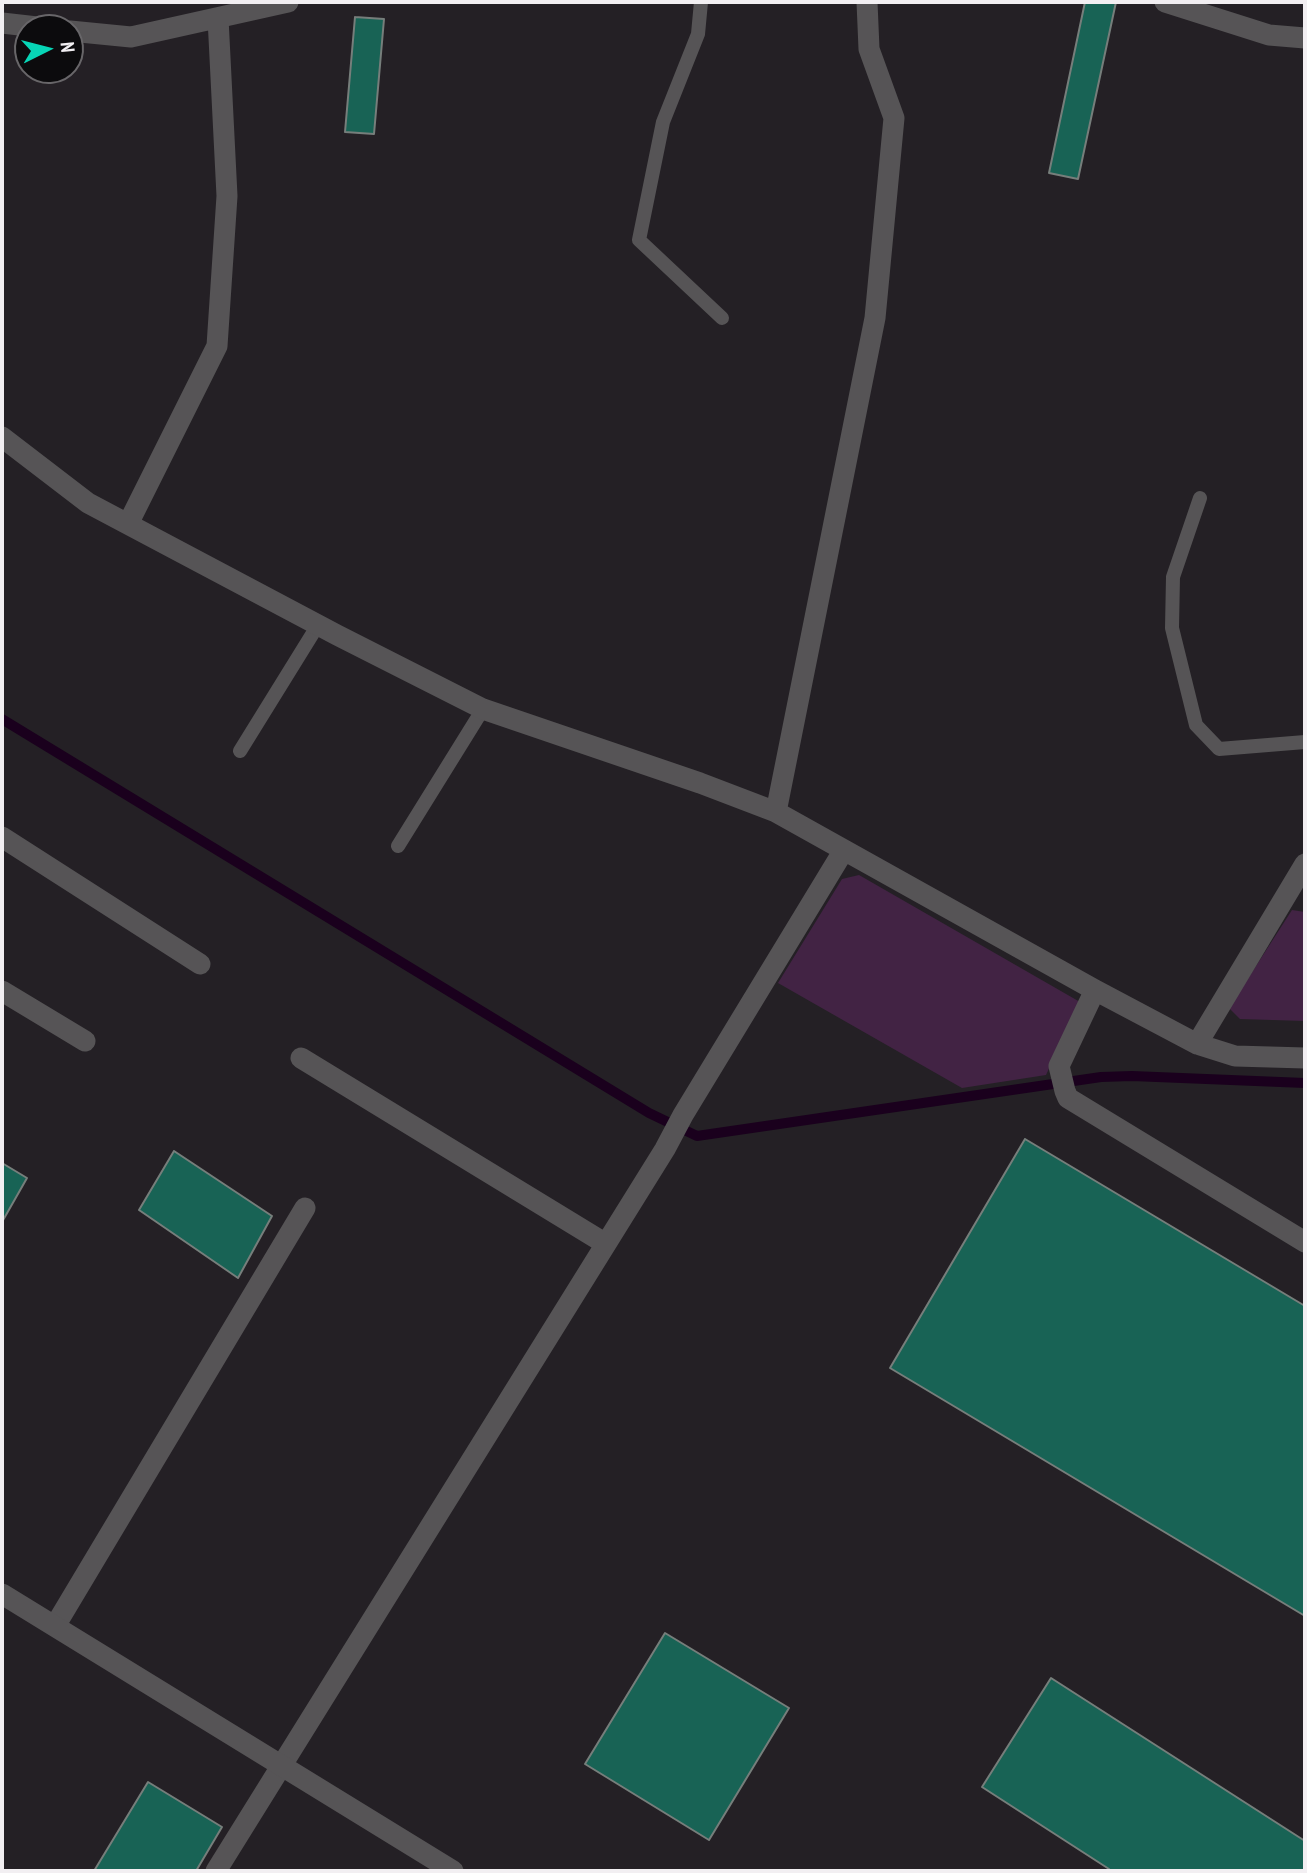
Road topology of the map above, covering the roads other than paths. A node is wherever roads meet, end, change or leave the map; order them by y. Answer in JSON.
{"nodes":[{"id":1,"x":288,"y":2,"type":"edge"},
{"id":2,"x":701,"y":2,"type":"edge"},
{"id":3,"x":867,"y":2,"type":"edge"},
{"id":4,"x":1165,"y":2,"type":"edge"},
{"id":5,"x":218,"y":18,"type":"junction"},
{"id":6,"x":84,"y":32,"type":"edge"},
{"id":7,"x":1305,"y":38,"type":"edge"},
{"id":8,"x":722,"y":318,"type":"dead end"},
{"id":9,"x":2,"y":437,"type":"edge"},
{"id":10,"x":1200,"y":498,"type":"dead end"},
{"id":11,"x":128,"y":524,"type":"junction"},
{"id":12,"x":318,"y":625,"type":"junction"},
{"id":13,"x":483,"y":709,"type":"junction"},
{"id":14,"x":1305,"y":741,"type":"edge"},
{"id":15,"x":240,"y":751,"type":"dead end"},
{"id":16,"x":776,"y":812,"type":"junction"},
{"id":17,"x":2,"y":837,"type":"edge"},
{"id":18,"x":398,"y":846,"type":"dead end"},
{"id":19,"x":844,"y":850,"type":"junction"},
{"id":20,"x":1305,"y":864,"type":"edge"},
{"id":21,"x":200,"y":964,"type":"dead end"},
{"id":22,"x":1095,"y":990,"type":"junction"},
{"id":23,"x":2,"y":991,"type":"edge"},
{"id":24,"x":85,"y":1041,"type":"dead end"},
{"id":25,"x":1197,"y":1044,"type":"junction"},
{"id":26,"x":301,"y":1058,"type":"dead end"},
{"id":27,"x":1305,"y":1058,"type":"edge"},
{"id":28,"x":305,"y":1208,"type":"dead end"},
{"id":29,"x":1305,"y":1242,"type":"edge"},
{"id":30,"x":606,"y":1244,"type":"junction"},
{"id":31,"x":2,"y":1594,"type":"edge"},
{"id":32,"x":55,"y":1626,"type":"junction"},
{"id":33,"x":282,"y":1765,"type":"junction"},
{"id":34,"x":216,"y":1871,"type":"edge"},
{"id":35,"x":453,"y":1871,"type":"edge"}],
"edges":[{"from":1,"to":5,"type":"street"},
{"from":2,"to":8,"type":"lane"},
{"from":3,"to":16,"type":"street"},
{"from":4,"to":7,"type":"street"},
{"from":5,"to":6,"type":"street"},
{"from":5,"to":11,"type":"street"},
{"from":9,"to":11,"type":"street"},
{"from":10,"to":14,"type":"lane"},
{"from":11,"to":12,"type":"street"},
{"from":12,"to":13,"type":"street"},
{"from":12,"to":15,"type":"lane"},
{"from":13,"to":16,"type":"street"},
{"from":13,"to":18,"type":"lane"},
{"from":16,"to":19,"type":"street"},
{"from":17,"to":21,"type":"street"},
{"from":19,"to":22,"type":"street"},
{"from":19,"to":30,"type":"street"},
{"from":20,"to":25,"type":"street"},
{"from":22,"to":25,"type":"street"},
{"from":22,"to":29,"type":"street"},
{"from":23,"to":24,"type":"street"},
{"from":25,"to":27,"type":"street"},
{"from":26,"to":30,"type":"street"},
{"from":28,"to":32,"type":"street"},
{"from":30,"to":33,"type":"street"},
{"from":31,"to":32,"type":"street"},
{"from":32,"to":33,"type":"street"},
{"from":33,"to":34,"type":"street"},
{"from":33,"to":35,"type":"street"}]}
